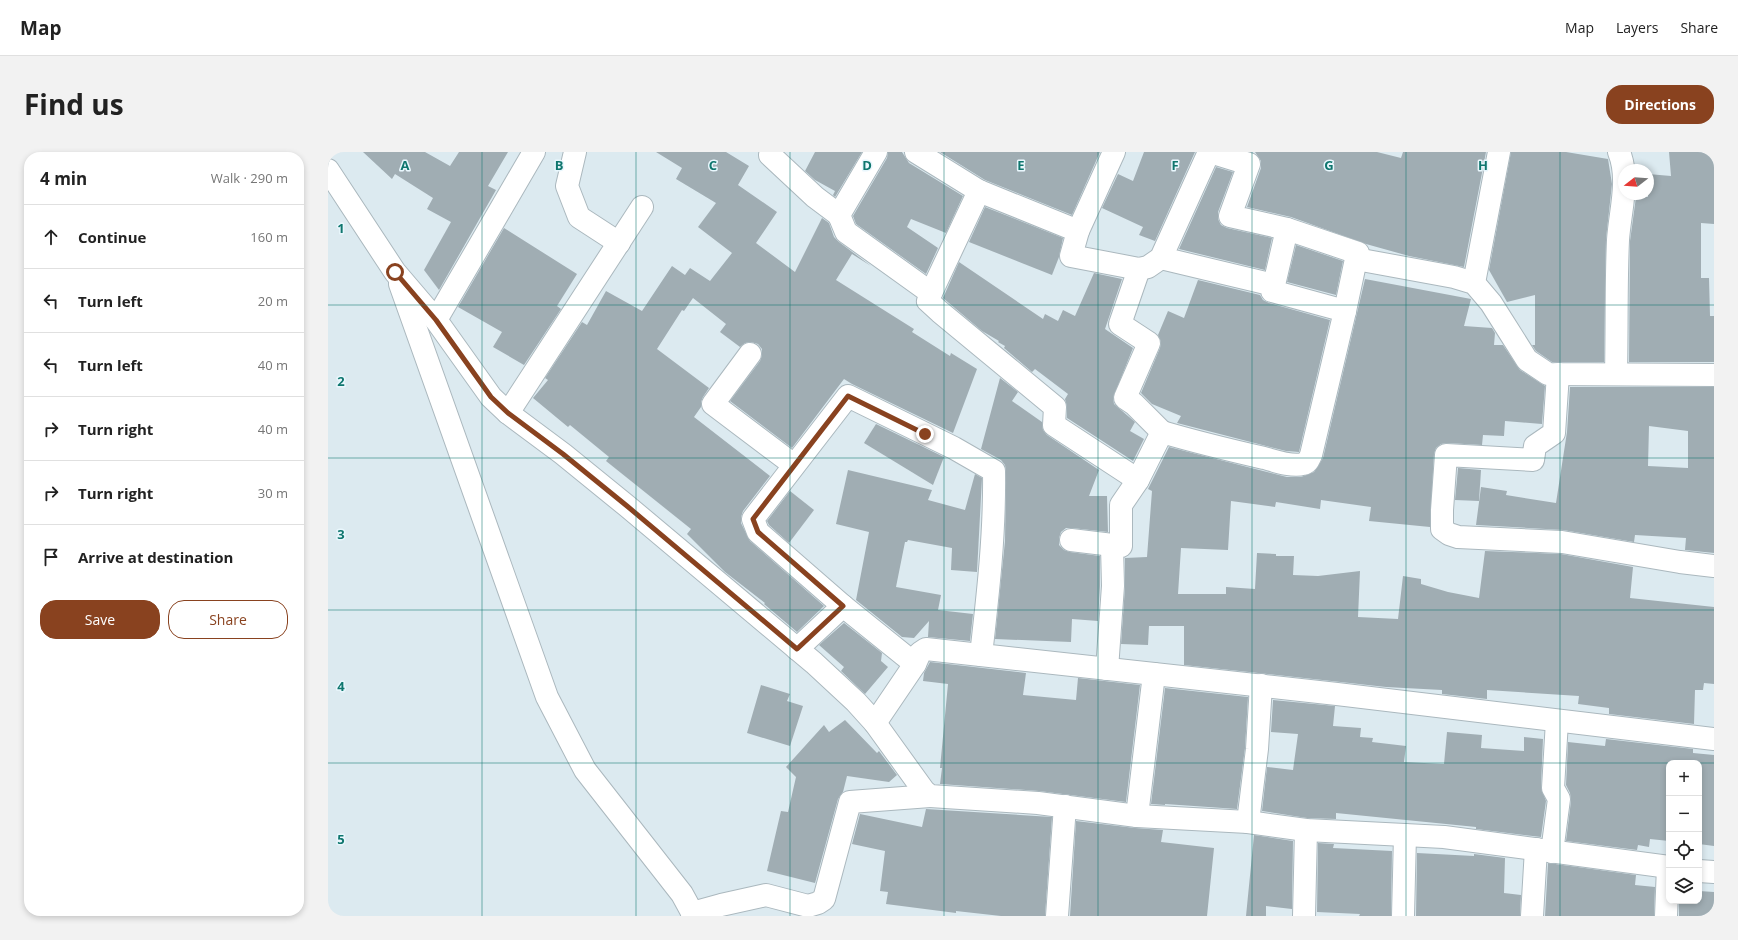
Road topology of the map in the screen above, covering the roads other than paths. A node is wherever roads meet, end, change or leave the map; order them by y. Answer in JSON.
{"nodes":[{"id":1,"x":534,"y":152,"type":"edge"},
{"id":2,"x":575,"y":152,"type":"edge"},
{"id":3,"x":876,"y":152,"type":"edge"},
{"id":4,"x":916,"y":152,"type":"edge"},
{"id":5,"x":1114,"y":152,"type":"edge"},
{"id":6,"x":1209,"y":152,"type":"edge"},
{"id":7,"x":1499,"y":152,"type":"edge"},
{"id":8,"x":1619,"y":152,"type":"edge"},
{"id":9,"x":770,"y":155,"type":"dead end"},
{"id":10,"x":328,"y":170,"type":"edge"},
{"id":11,"x":979,"y":191,"type":"junction"},
{"id":12,"x":642,"y":207,"type":"dead end"},
{"id":13,"x":838,"y":215,"type":"junction"},
{"id":14,"x":1287,"y":229,"type":"junction"},
{"id":15,"x":1078,"y":231,"type":"junction"},
{"id":16,"x":619,"y":243,"type":"junction"},
{"id":17,"x":1162,"y":258,"type":"junction"},
{"id":18,"x":1356,"y":259,"type":"junction"},
{"id":19,"x":1139,"y":270,"type":"junction"},
{"id":20,"x":395,"y":272,"type":"junction"},
{"id":21,"x":1474,"y":283,"type":"junction"},
{"id":22,"x":1274,"y":285,"type":"junction"},
{"id":23,"x":931,"y":293,"type":"junction"},
{"id":24,"x":1346,"y":311,"type":"junction"},
{"id":25,"x":436,"y":320,"type":"junction"},
{"id":26,"x":750,"y":354,"type":"dead end"},
{"id":27,"x":1558,"y":374,"type":"junction"},
{"id":28,"x":1616,"y":374,"type":"junction"},
{"id":29,"x":1714,"y":375,"type":"edge"},
{"id":30,"x":508,"y":413,"type":"junction"},
{"id":31,"x":1162,"y":432,"type":"junction"},
{"id":32,"x":794,"y":465,"type":"junction"},
{"id":33,"x":1138,"y":480,"type":"junction"},
{"id":34,"x":1071,"y":540,"type":"dead end"},
{"id":35,"x":1112,"y":546,"type":"junction"},
{"id":36,"x":1714,"y":566,"type":"edge"},
{"id":37,"x":843,"y":606,"type":"junction"},
{"id":38,"x":797,"y":649,"type":"junction"},
{"id":39,"x":981,"y":655,"type":"junction"},
{"id":40,"x":915,"y":664,"type":"junction"},
{"id":41,"x":1107,"y":669,"type":"junction"},
{"id":42,"x":1154,"y":674,"type":"junction"},
{"id":43,"x":1261,"y":685,"type":"junction"},
{"id":44,"x":1557,"y":721,"type":"junction"},
{"id":45,"x":874,"y":724,"type":"junction"},
{"id":46,"x":1714,"y":739,"type":"edge"},
{"id":47,"x":930,"y":796,"type":"junction"},
{"id":48,"x":1065,"y":806,"type":"junction"},
{"id":49,"x":1136,"y":816,"type":"junction"},
{"id":50,"x":1248,"y":822,"type":"junction"},
{"id":51,"x":1306,"y":830,"type":"junction"},
{"id":52,"x":1405,"y":835,"type":"junction"},
{"id":53,"x":1544,"y":850,"type":"junction"},
{"id":54,"x":1666,"y":867,"type":"edge"},
{"id":55,"x":1668,"y":868,"type":"edge"},
{"id":56,"x":1702,"y":871,"type":"edge"},
{"id":57,"x":1714,"y":872,"type":"edge"},
{"id":58,"x":693,"y":915,"type":"edge"},
{"id":59,"x":1057,"y":916,"type":"edge"},
{"id":60,"x":1304,"y":916,"type":"edge"},
{"id":61,"x":1404,"y":916,"type":"edge"},
{"id":62,"x":1532,"y":916,"type":"edge"},
{"id":63,"x":1666,"y":916,"type":"edge"}],
"edges":[{"from":1,"to":25,"type":"street"},
{"from":2,"to":16,"type":"street"},
{"from":3,"to":13,"type":"street"},
{"from":4,"to":11,"type":"street"},
{"from":5,"to":15,"type":"street"},
{"from":6,"to":14,"type":"street"},
{"from":6,"to":17,"type":"street"},
{"from":7,"to":21,"type":"street"},
{"from":8,"to":28,"type":"street"},
{"from":9,"to":13,"type":"street"},
{"from":10,"to":20,"type":"street"},
{"from":11,"to":15,"type":"street"},
{"from":11,"to":23,"type":"street"},
{"from":12,"to":16,"type":"street"},
{"from":13,"to":23,"type":"street"},
{"from":14,"to":18,"type":"street"},
{"from":14,"to":22,"type":"street"},
{"from":15,"to":19,"type":"street"},
{"from":16,"to":30,"type":"street"},
{"from":17,"to":19,"type":"street"},
{"from":17,"to":22,"type":"street"},
{"from":18,"to":21,"type":"street"},
{"from":18,"to":24,"type":"street"},
{"from":19,"to":31,"type":"street"},
{"from":20,"to":25,"type":"street"},
{"from":20,"to":58,"type":"street"},
{"from":21,"to":27,"type":"street"},
{"from":22,"to":24,"type":"street"},
{"from":23,"to":33,"type":"street"},
{"from":24,"to":31,"type":"street"},
{"from":25,"to":30,"type":"street"},
{"from":26,"to":32,"type":"street"},
{"from":27,"to":28,"type":"street"},
{"from":27,"to":36,"type":"street"},
{"from":28,"to":29,"type":"street"},
{"from":30,"to":38,"type":"street"},
{"from":31,"to":33,"type":"street"},
{"from":32,"to":37,"type":"street"},
{"from":32,"to":39,"type":"street"},
{"from":33,"to":35,"type":"street"},
{"from":34,"to":35,"type":"street"},
{"from":35,"to":41,"type":"street"},
{"from":37,"to":38,"type":"street"},
{"from":37,"to":40,"type":"street"},
{"from":38,"to":45,"type":"street"},
{"from":39,"to":40,"type":"street"},
{"from":39,"to":41,"type":"street"},
{"from":40,"to":45,"type":"street"},
{"from":41,"to":42,"type":"street"},
{"from":42,"to":43,"type":"street"},
{"from":42,"to":49,"type":"street"},
{"from":43,"to":44,"type":"street"},
{"from":43,"to":50,"type":"street"},
{"from":44,"to":46,"type":"street"},
{"from":44,"to":53,"type":"street"},
{"from":45,"to":47,"type":"street"},
{"from":47,"to":48,"type":"street"},
{"from":47,"to":58,"type":"street"},
{"from":48,"to":49,"type":"street"},
{"from":48,"to":59,"type":"street"},
{"from":49,"to":50,"type":"street"},
{"from":50,"to":51,"type":"street"},
{"from":51,"to":52,"type":"street"},
{"from":51,"to":60,"type":"street"},
{"from":52,"to":53,"type":"street"},
{"from":52,"to":61,"type":"street"},
{"from":53,"to":54,"type":"street"},
{"from":53,"to":62,"type":"street"},
{"from":55,"to":63,"type":"street"},
{"from":56,"to":57,"type":"street"}]}
